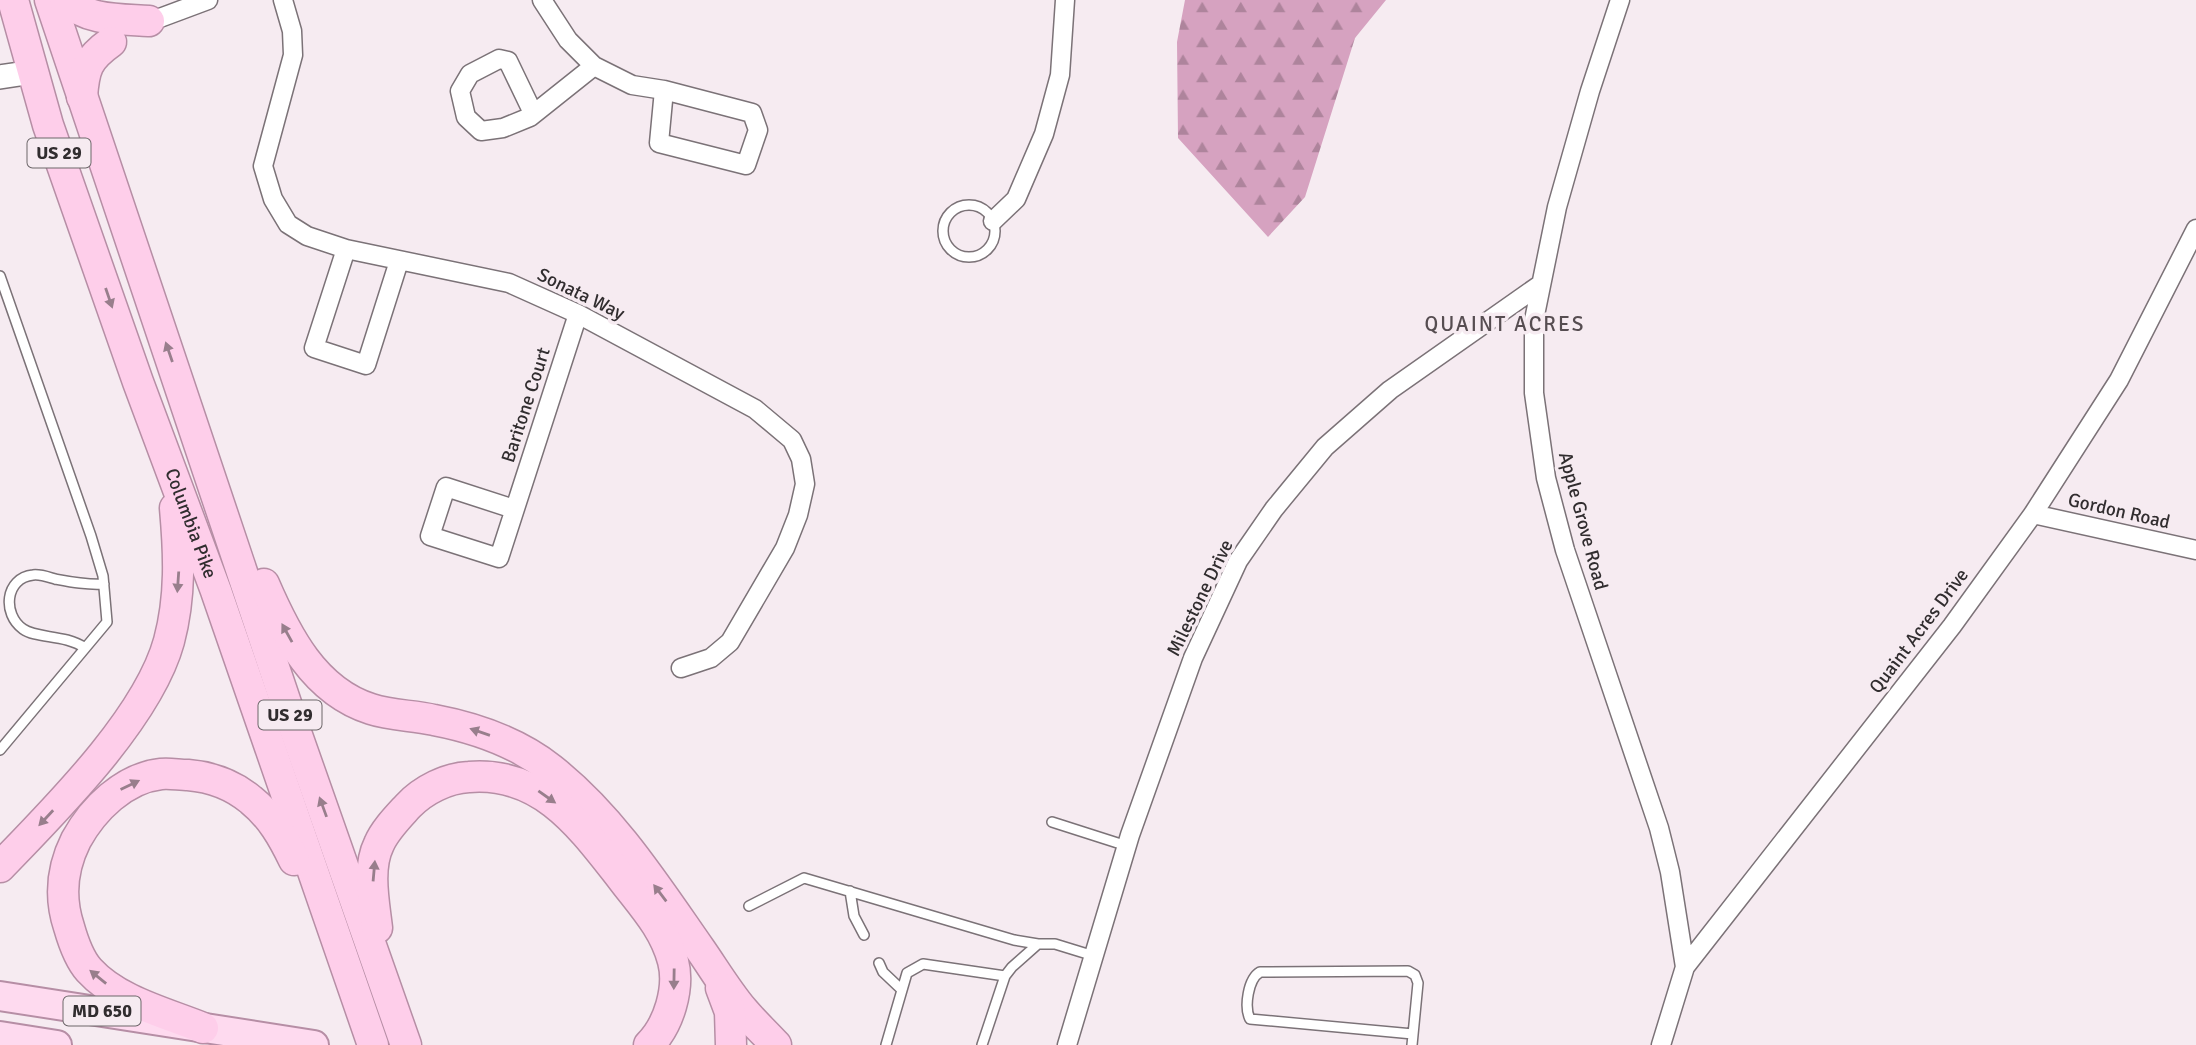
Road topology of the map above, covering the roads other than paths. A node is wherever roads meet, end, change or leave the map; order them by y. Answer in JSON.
{"nodes":[{"id":1,"x":15,"y":0,"type":"edge"},
{"id":2,"x":50,"y":0,"type":"edge"},
{"id":3,"x":65,"y":0,"type":"edge"},
{"id":4,"x":208,"y":0,"type":"edge"},
{"id":5,"x":283,"y":0,"type":"edge"},
{"id":6,"x":542,"y":0,"type":"edge"},
{"id":7,"x":1065,"y":0,"type":"edge"},
{"id":8,"x":1620,"y":0,"type":"edge"},
{"id":9,"x":149,"y":21,"type":"junction"},
{"id":10,"x":111,"y":42,"type":"junction"},
{"id":11,"x":66,"y":52,"type":"junction"},
{"id":12,"x":594,"y":66,"type":"junction"},
{"id":13,"x":33,"y":72,"type":"junction"},
{"id":14,"x":0,"y":77,"type":"edge"},
{"id":15,"x":664,"y":90,"type":"junction"},
{"id":16,"x":82,"y":97,"type":"junction"},
{"id":17,"x":533,"y":113,"type":"junction"},
{"id":18,"x":993,"y":221,"type":"junction"},
{"id":19,"x":2196,"y":229,"type":"edge"},
{"id":20,"x":346,"y":250,"type":"junction"},
{"id":21,"x":399,"y":261,"type":"junction"},
{"id":22,"x":0,"y":276,"type":"edge"},
{"id":23,"x":1541,"y":284,"type":"junction"},
{"id":24,"x":578,"y":314,"type":"junction"},
{"id":25,"x":192,"y":417,"type":"junction"},
{"id":26,"x":170,"y":466,"type":"junction"},
{"id":27,"x":514,"y":509,"type":"junction"},
{"id":28,"x":2033,"y":514,"type":"junction"},
{"id":29,"x":2196,"y":550,"type":"edge"},
{"id":30,"x":104,"y":584,"type":"junction"},
{"id":31,"x":85,"y":648,"type":"junction"},
{"id":32,"x":681,"y":668,"type":"dead end"},
{"id":33,"x":0,"y":750,"type":"edge"},
{"id":34,"x":1052,"y":822,"type":"dead end"},
{"id":35,"x":1127,"y":846,"type":"junction"},
{"id":36,"x":0,"y":867,"type":"edge"},
{"id":37,"x":850,"y":891,"type":"junction"},
{"id":38,"x":749,"y":906,"type":"dead end"},
{"id":39,"x":864,"y":935,"type":"dead end"},
{"id":40,"x":1038,"y":944,"type":"junction"},
{"id":41,"x":1094,"y":956,"type":"junction"},
{"id":42,"x":879,"y":963,"type":"dead end"},
{"id":43,"x":1685,"y":967,"type":"junction"},
{"id":44,"x":713,"y":968,"type":"junction"},
{"id":45,"x":1005,"y":976,"type":"junction"},
{"id":46,"x":902,"y":990,"type":"junction"},
{"id":47,"x":7,"y":998,"type":"edge"},
{"id":48,"x":359,"y":1001,"type":"junction"},
{"id":49,"x":393,"y":1011,"type":"junction"},
{"id":50,"x":203,"y":1028,"type":"junction"},
{"id":51,"x":1413,"y":1034,"type":"junction"},
{"id":52,"x":0,"y":1036,"type":"edge"},
{"id":53,"x":57,"y":1045,"type":"edge"},
{"id":54,"x":313,"y":1045,"type":"edge"},
{"id":55,"x":373,"y":1045,"type":"edge"},
{"id":56,"x":406,"y":1045,"type":"edge"},
{"id":57,"x":649,"y":1045,"type":"edge"},
{"id":58,"x":731,"y":1045,"type":"edge"},
{"id":59,"x":776,"y":1045,"type":"edge"},
{"id":60,"x":886,"y":1045,"type":"edge"},
{"id":61,"x":982,"y":1045,"type":"edge"},
{"id":62,"x":1067,"y":1045,"type":"edge"},
{"id":63,"x":1412,"y":1045,"type":"edge"},
{"id":64,"x":1661,"y":1045,"type":"edge"}],
"edges":[{"from":1,"to":11,"type":"highway"},
{"from":1,"to":13,"type":"highway","name":"Columbia Pike","number":"US 29"},
{"from":2,"to":11,"type":"highway","name":"Columbia Pike","number":"US 29"},
{"from":3,"to":9,"type":"highway"},
{"from":4,"to":9,"type":"street"},
{"from":5,"to":20,"type":"street","name":"Sonata Way"},
{"from":6,"to":12,"type":"street"},
{"from":7,"to":18,"type":"street"},
{"from":8,"to":23,"type":"street","name":"Apple Grove Road"},
{"from":9,"to":10,"type":"street"},
{"from":10,"to":11,"type":"street"},
{"from":10,"to":16,"type":"highway"},
{"from":11,"to":16,"type":"highway","name":"Columbia Pike","number":"US 29"},
{"from":12,"to":15,"type":"street"},
{"from":12,"to":17,"type":"street"},
{"from":13,"to":14,"type":"street"},
{"from":13,"to":26,"type":"highway","name":"Columbia Pike","number":"US 29","one_way":true},
{"from":15,"to":15,"type":"street"},
{"from":25,"to":16,"type":"highway","name":"Columbia Pike","number":"US 29","one_way":true},
{"from":17,"to":17,"type":"street"},
{"from":18,"to":18,"type":"lane"},
{"from":19,"to":28,"type":"street","name":"Quaint Acres Drive"},
{"from":20,"to":21,"type":"street","name":"Sonata Way"},
{"from":20,"to":21,"type":"street"},
{"from":21,"to":24,"type":"street","name":"Sonata Way"},
{"from":22,"to":30,"type":"lane"},
{"from":23,"to":35,"type":"street","name":"Milestone Drive"},
{"from":23,"to":43,"type":"street","name":"Apple Grove Road"},
{"from":24,"to":27,"type":"street","name":"Baritone Court"},
{"from":24,"to":32,"type":"street","name":"Sonata Way"},
{"from":44,"to":25,"type":"highway","one_way":true},
{"from":49,"to":25,"type":"highway","name":"Columbia Pike","number":"US 29","one_way":true},
{"from":26,"to":36,"type":"highway","one_way":true},
{"from":26,"to":48,"type":"highway","name":"Columbia Pike","number":"US 29"},
{"from":27,"to":27,"type":"street","name":"Baritone Court"},
{"from":28,"to":29,"type":"street","name":"Gordon Road"},
{"from":28,"to":43,"type":"street","name":"Quaint Acres Drive"},
{"from":30,"to":31,"type":"lane"},
{"from":30,"to":31,"type":"lane"},
{"from":31,"to":33,"type":"lane"},
{"from":34,"to":35,"type":"lane"},
{"from":35,"to":41,"type":"street","name":"Milestone Drive"},
{"from":37,"to":38,"type":"lane"},
{"from":37,"to":39,"type":"lane"},
{"from":37,"to":40,"type":"lane"},
{"from":40,"to":41,"type":"lane"},
{"from":40,"to":45,"type":"lane"},
{"from":41,"to":62,"type":"street","name":"Milestone Drive"},
{"from":42,"to":46,"type":"lane"},
{"from":43,"to":64,"type":"street","name":"Quaint Acres Drive"},
{"from":44,"to":58,"type":"highway"},
{"from":44,"to":59,"type":"highway"},
{"from":45,"to":46,"type":"lane"},
{"from":45,"to":61,"type":"lane"},
{"from":46,"to":60,"type":"lane"},
{"from":47,"to":50,"type":"main road","number":"MD 650"},
{"from":50,"to":48,"type":"highway","one_way":true},
{"from":48,"to":55,"type":"highway","name":"Columbia Pike","number":"US 29"},
{"from":49,"to":56,"type":"highway","name":"Columbia Pike","number":"US 29"},
{"from":49,"to":57,"type":"highway","one_way":true},
{"from":50,"to":54,"type":"main road","number":"MD 650"},
{"from":51,"to":51,"type":"lane"},
{"from":51,"to":63,"type":"lane"},
{"from":52,"to":53,"type":"main road","number":"MD 650"}]}
